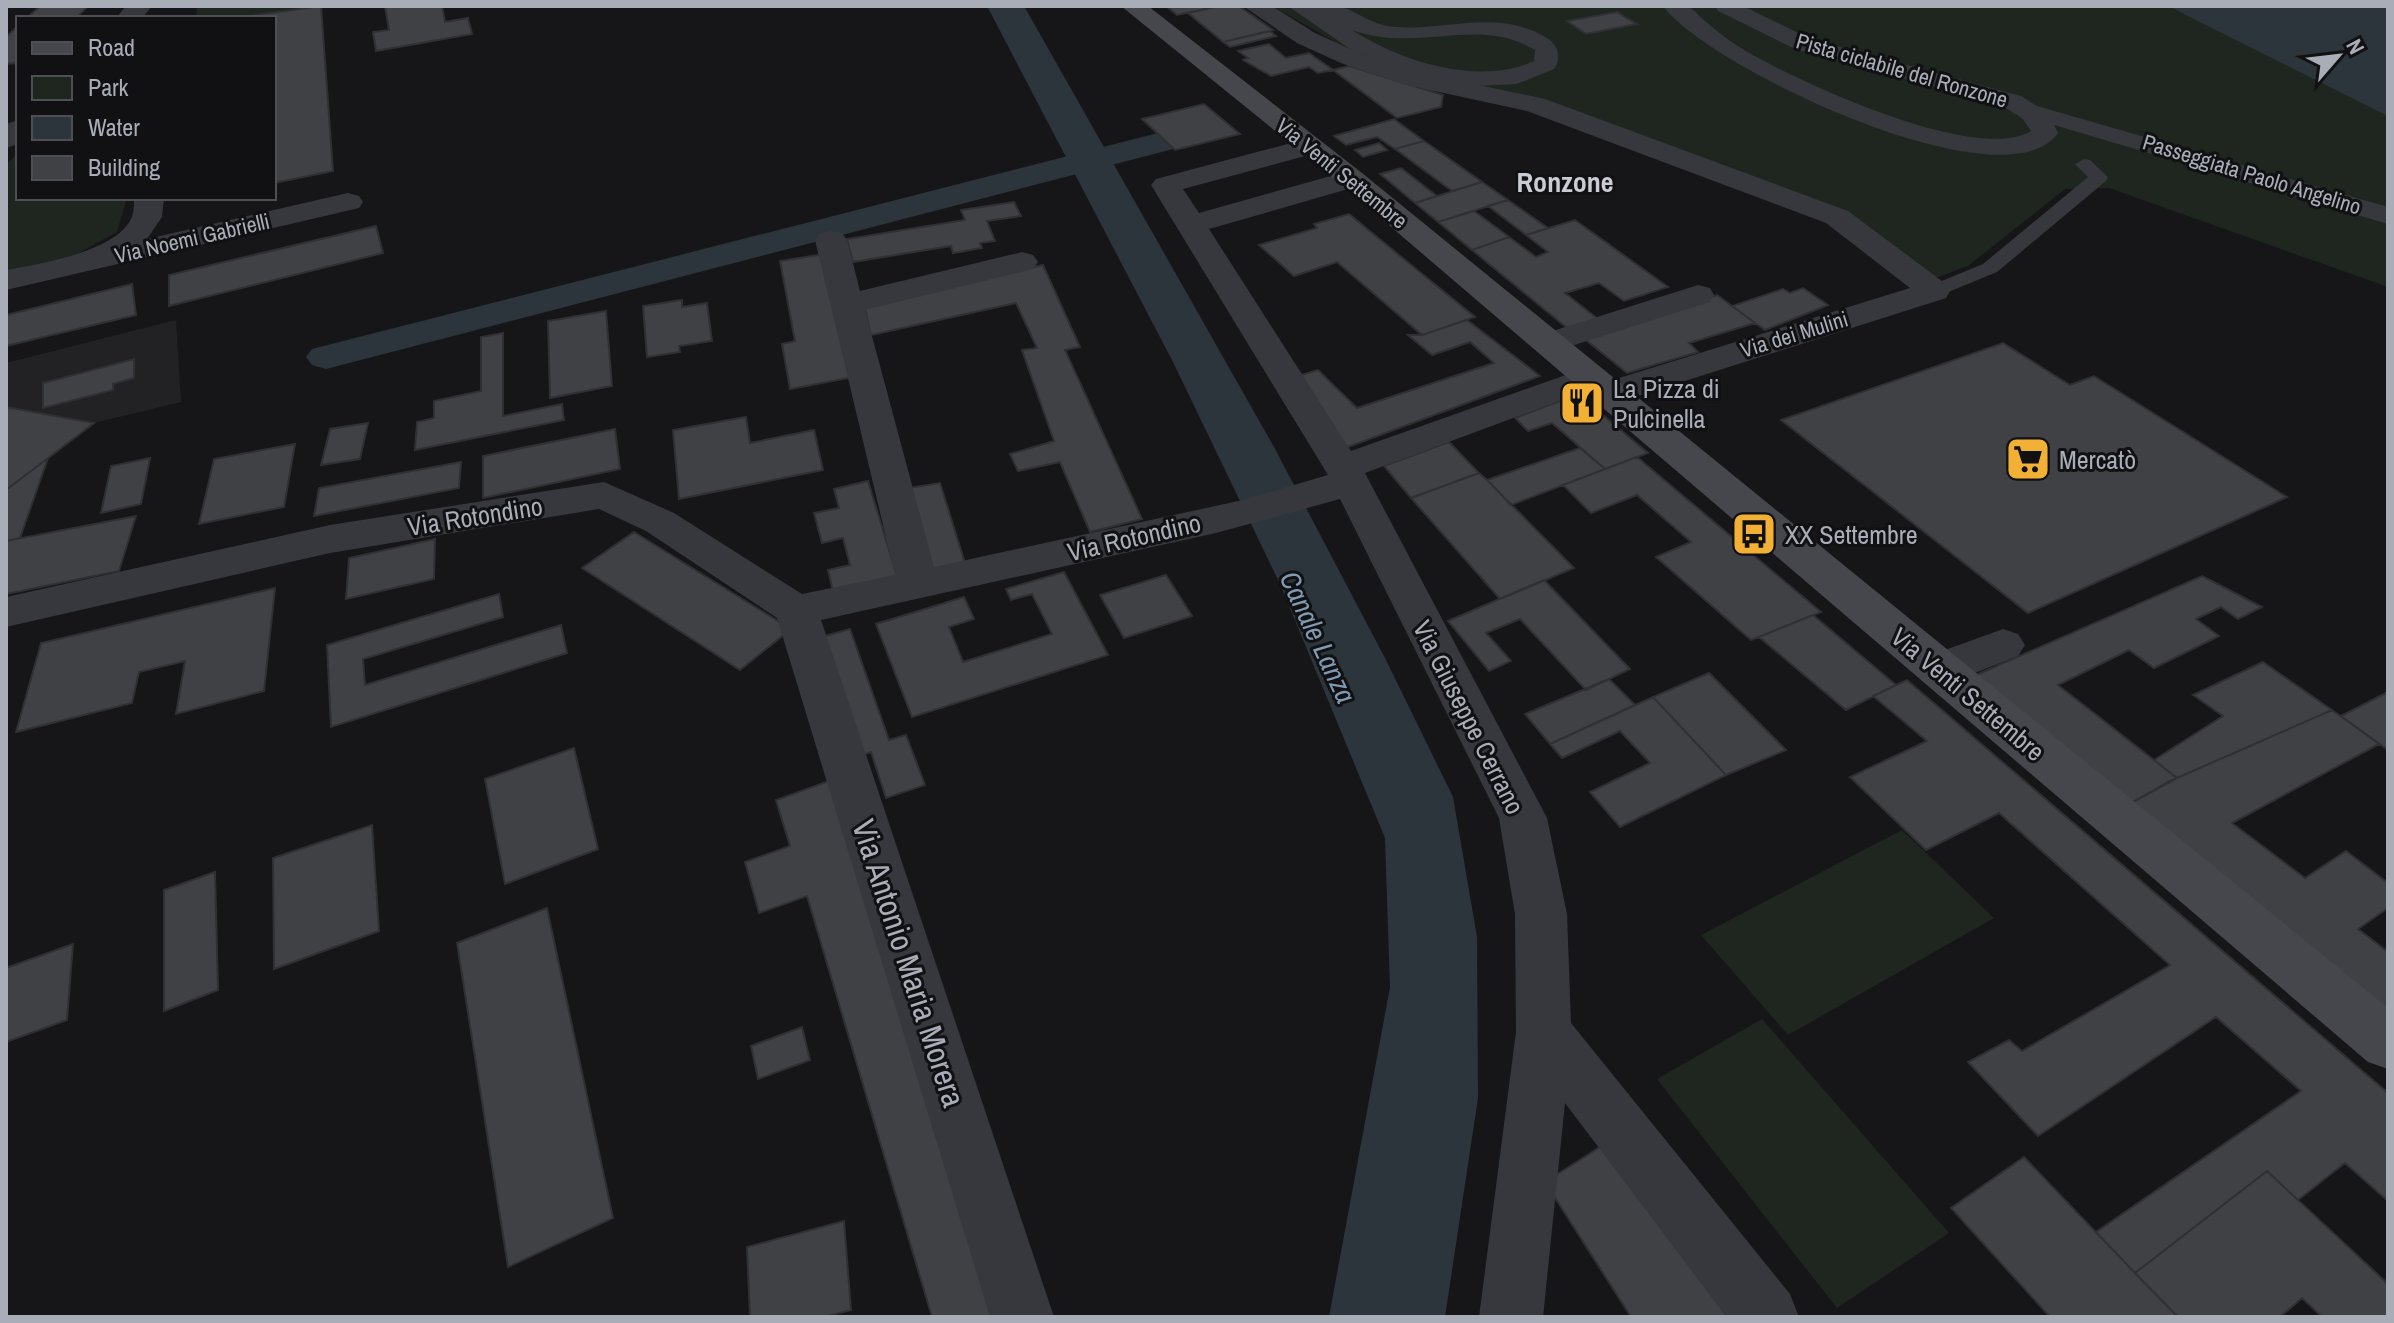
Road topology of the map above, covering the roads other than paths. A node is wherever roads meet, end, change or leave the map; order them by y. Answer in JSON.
{"nodes":[{"id":1,"x":1133,"y":6,"type":"edge"},
{"id":2,"x":1255,"y":6,"type":"edge"},
{"id":3,"x":1299,"y":6,"type":"edge"},
{"id":4,"x":1324,"y":6,"type":"edge"},
{"id":5,"x":1674,"y":6,"type":"edge"},
{"id":6,"x":1726,"y":6,"type":"edge"},
{"id":7,"x":2033,"y":112,"type":"junction"},
{"id":8,"x":1310,"y":146,"type":"junction"},
{"id":9,"x":2084,"y":164,"type":"dead end"},
{"id":10,"x":1352,"y":179,"type":"junction"},
{"id":11,"x":149,"y":200,"type":"edge"},
{"id":12,"x":348,"y":202,"type":"dead end"},
{"id":13,"x":2388,"y":216,"type":"edge"},
{"id":14,"x":1190,"y":225,"type":"junction"},
{"id":15,"x":831,"y":240,"type":"dead end"},
{"id":16,"x":1022,"y":262,"type":"dead end"},
{"id":17,"x":82,"y":264,"type":"junction"},
{"id":18,"x":6,"y":280,"type":"edge"},
{"id":19,"x":1934,"y":291,"type":"junction"},
{"id":20,"x":1698,"y":295,"type":"dead end"},
{"id":21,"x":847,"y":304,"type":"junction"},
{"id":22,"x":1549,"y":343,"type":"junction"},
{"id":23,"x":1599,"y":386,"type":"junction"},
{"id":24,"x":1336,"y":481,"type":"junction"},
{"id":25,"x":918,"y":586,"type":"junction"},
{"id":26,"x":796,"y":610,"type":"junction"},
{"id":27,"x":6,"y":612,"type":"edge"},
{"id":28,"x":2003,"y":645,"type":"dead end"},
{"id":29,"x":1939,"y":670,"type":"junction"},
{"id":30,"x":1544,"y":1032,"type":"junction"},
{"id":31,"x":2388,"y":1043,"type":"edge"},
{"id":32,"x":1022,"y":1317,"type":"edge"},
{"id":33,"x":1511,"y":1317,"type":"edge"},
{"id":34,"x":1767,"y":1317,"type":"edge"}],
"edges":[{"from":1,"to":8,"type":"main road","name":"Via Venti Settembre"},
{"from":2,"to":19,"type":"street"},
{"from":3,"to":4,"type":"street"},
{"from":5,"to":7,"type":"street","name":"Pista ciclabile del Ronzone"},
{"from":6,"to":7,"type":"street","name":"Pista ciclabile del Ronzone"},
{"from":7,"to":13,"type":"street","name":"Passeggiata Paolo Angelino"},
{"from":8,"to":10,"type":"main road","name":"Via Venti Settembre"},
{"from":8,"to":14,"type":"street","name":"Via Giuseppe Cerrano"},
{"from":9,"to":19,"type":"lane"},
{"from":10,"to":14,"type":"street"},
{"from":10,"to":22,"type":"main road","name":"Via Venti Settembre"},
{"from":11,"to":17,"type":"street","name":"Via Noemi Gabrielli"},
{"from":12,"to":17,"type":"street","name":"Via Noemi Gabrielli"},
{"from":14,"to":24,"type":"street","name":"Via Giuseppe Cerrano"},
{"from":15,"to":21,"type":"street"},
{"from":16,"to":21,"type":"street"},
{"from":17,"to":18,"type":"street","name":"Via Noemi Gabrielli"},
{"from":19,"to":23,"type":"street","name":"Via dei Mulini"},
{"from":20,"to":22,"type":"street"},
{"from":21,"to":25,"type":"street"},
{"from":22,"to":23,"type":"main road","name":"Via Venti Settembre"},
{"from":23,"to":24,"type":"street","name":"Via Rotondino"},
{"from":23,"to":29,"type":"main road","name":"Via Venti Settembre"},
{"from":24,"to":25,"type":"street","name":"Via Rotondino"},
{"from":24,"to":30,"type":"street","name":"Via Giuseppe Cerrano"},
{"from":25,"to":26,"type":"street","name":"Via Rotondino"},
{"from":26,"to":27,"type":"street","name":"Via Rotondino"},
{"from":26,"to":32,"type":"street","name":"Via Antonio Maria Morera"},
{"from":28,"to":29,"type":"street"},
{"from":29,"to":31,"type":"main road","name":"Via Venti Settembre"},
{"from":30,"to":33,"type":"street","name":"Via Giuseppe Cerrano"},
{"from":30,"to":34,"type":"street"}]}
